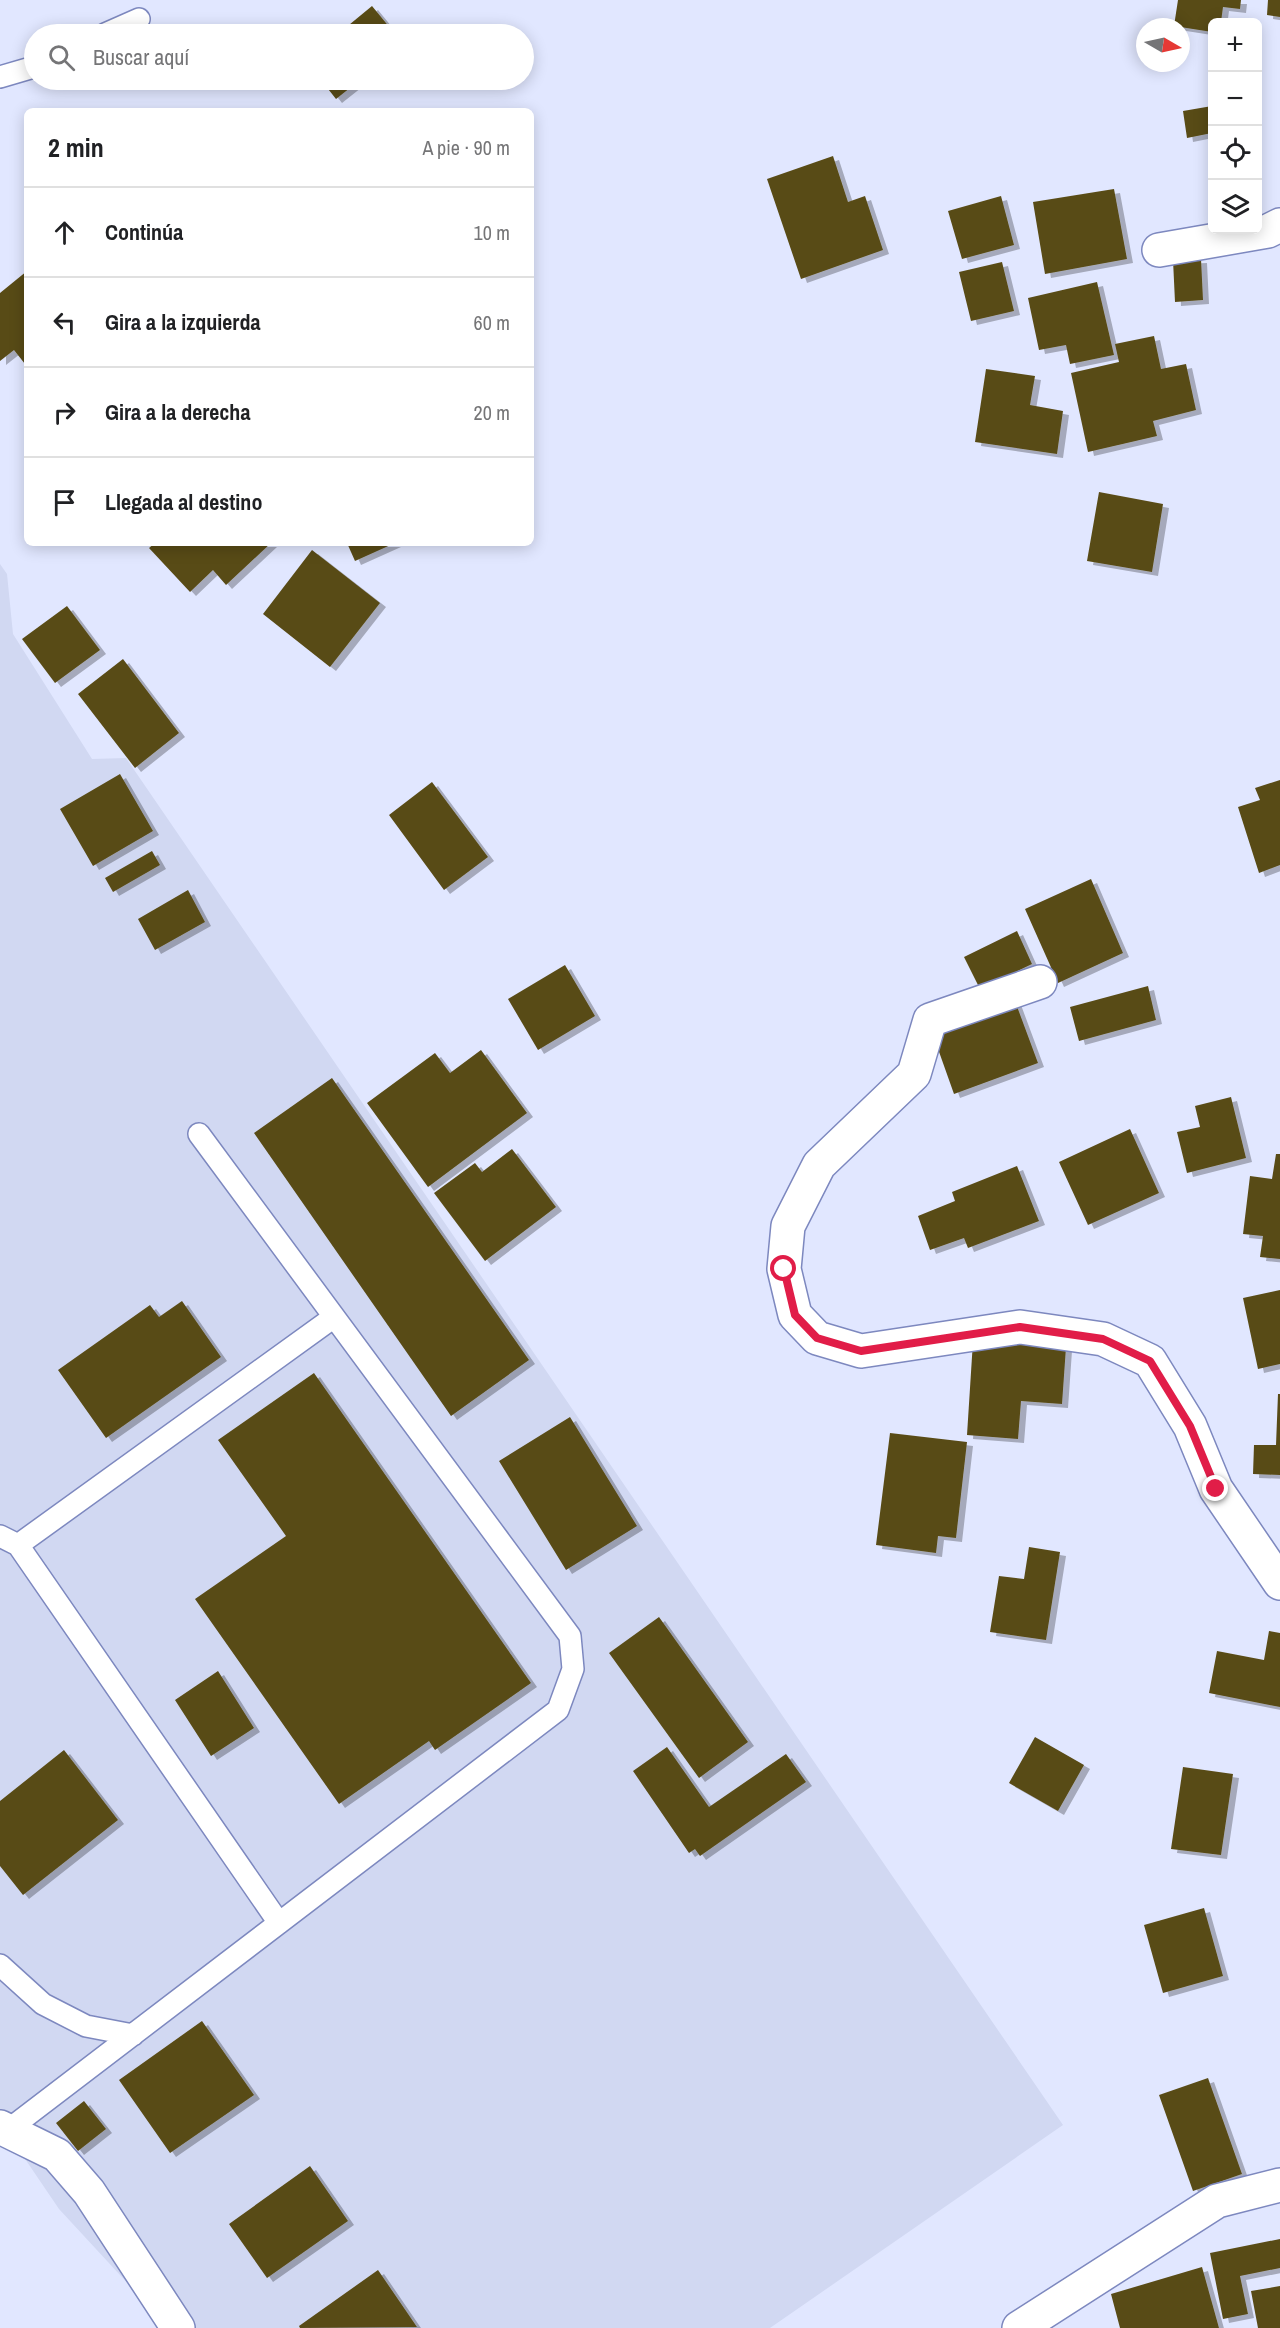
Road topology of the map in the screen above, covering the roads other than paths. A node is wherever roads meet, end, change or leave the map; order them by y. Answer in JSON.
{"nodes":[{"id":1,"x":139,"y":19,"type":"dead end"},
{"id":2,"x":128,"y":24,"type":"edge"},
{"id":3,"x":24,"y":69,"type":"edge"},
{"id":4,"x":0,"y":77,"type":"edge"},
{"id":5,"x":1280,"y":225,"type":"edge"},
{"id":6,"x":1159,"y":250,"type":"dead end"},
{"id":7,"x":1040,"y":982,"type":"dead end"},
{"id":8,"x":199,"y":1134,"type":"dead end"},
{"id":9,"x":334,"y":1317,"type":"junction"},
{"id":10,"x":9,"y":1540,"type":"edge"},
{"id":11,"x":1280,"y":1583,"type":"edge"},
{"id":12,"x":279,"y":1923,"type":"junction"},
{"id":13,"x":0,"y":1965,"type":"edge"},
{"id":14,"x":132,"y":2035,"type":"junction"},
{"id":15,"x":4,"y":2128,"type":"edge"},
{"id":16,"x":1280,"y":2185,"type":"edge"},
{"id":17,"x":178,"y":2328,"type":"edge"},
{"id":18,"x":1019,"y":2328,"type":"edge"}],
"edges":[{"from":1,"to":2,"type":"lane"},
{"from":3,"to":4,"type":"lane"},
{"from":5,"to":6,"type":"street"},
{"from":7,"to":11,"type":"street"},
{"from":8,"to":9,"type":"lane"},
{"from":9,"to":10,"type":"lane"},
{"from":9,"to":12,"type":"lane"},
{"from":10,"to":12,"type":"lane"},
{"from":12,"to":14,"type":"lane"},
{"from":13,"to":14,"type":"lane"},
{"from":14,"to":15,"type":"lane"},
{"from":15,"to":17,"type":"street"},
{"from":16,"to":18,"type":"street"}]}
